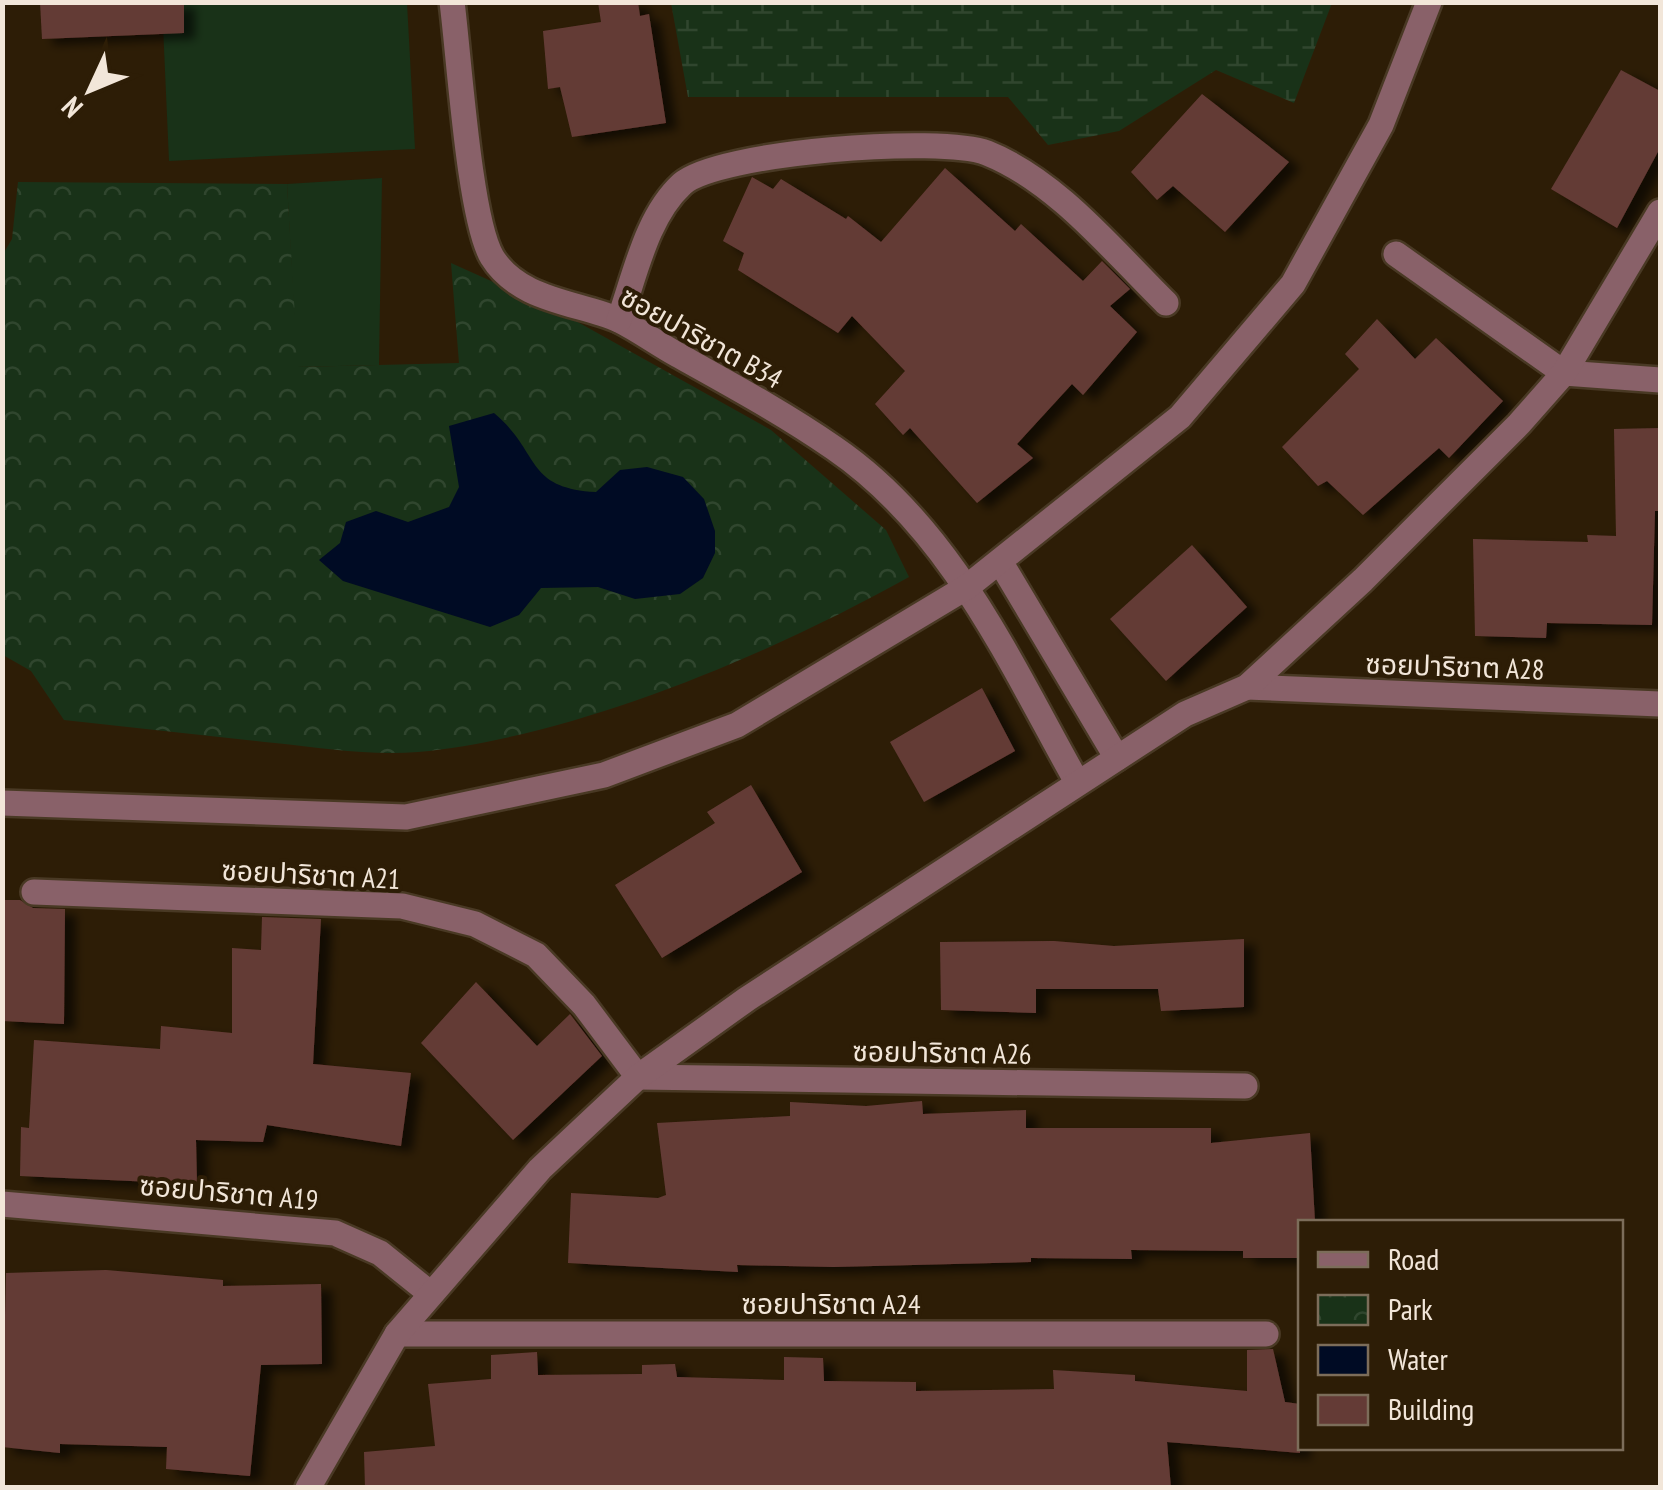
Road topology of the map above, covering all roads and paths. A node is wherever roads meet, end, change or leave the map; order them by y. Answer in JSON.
{"nodes":[{"id":1,"x":452,"y":2,"type":"edge"},
{"id":2,"x":1429,"y":2,"type":"edge"},
{"id":3,"x":1660,"y":212,"type":"edge"},
{"id":4,"x":1396,"y":254,"type":"dead end"},
{"id":5,"x":1166,"y":303,"type":"dead end"},
{"id":6,"x":619,"y":320,"type":"junction"},
{"id":7,"x":1564,"y":374,"type":"junction"},
{"id":8,"x":1660,"y":380,"type":"edge"},
{"id":9,"x":1001,"y":563,"type":"junction"},
{"id":10,"x":967,"y":588,"type":"junction"},
{"id":11,"x":1248,"y":687,"type":"junction"},
{"id":12,"x":1660,"y":704,"type":"edge"},
{"id":13,"x":1117,"y":758,"type":"junction"},
{"id":14,"x":1078,"y":782,"type":"junction"},
{"id":15,"x":2,"y":803,"type":"edge"},
{"id":16,"x":34,"y":892,"type":"dead end"},
{"id":17,"x":638,"y":1077,"type":"junction"},
{"id":18,"x":1245,"y":1086,"type":"dead end"},
{"id":19,"x":2,"y":1204,"type":"edge"},
{"id":20,"x":430,"y":1294,"type":"junction"},
{"id":21,"x":397,"y":1334,"type":"junction"},
{"id":22,"x":1266,"y":1334,"type":"dead end"},
{"id":23,"x":308,"y":1488,"type":"edge"}],
"edges":[{"from":1,"to":6,"type":"street","name":"ซอยปาริชาต B34"},
{"from":2,"to":9,"type":"street"},
{"from":3,"to":7,"type":"street"},
{"from":4,"to":7,"type":"street"},
{"from":5,"to":6,"type":"street"},
{"from":6,"to":10,"type":"street","name":"ซอยปาริชาต B34"},
{"from":7,"to":8,"type":"street"},
{"from":7,"to":11,"type":"street"},
{"from":9,"to":10,"type":"street"},
{"from":9,"to":13,"type":"street"},
{"from":10,"to":14,"type":"street","name":"ซอยปาริชาต B34"},
{"from":10,"to":15,"type":"street"},
{"from":11,"to":12,"type":"street","name":"ซอยปาริชาต A28"},
{"from":11,"to":13,"type":"street"},
{"from":13,"to":14,"type":"street"},
{"from":14,"to":17,"type":"street"},
{"from":16,"to":17,"type":"street","name":"ซอยปาริชาต A21"},
{"from":17,"to":18,"type":"street","name":"ซอยปาริชาต A26"},
{"from":17,"to":20,"type":"street"},
{"from":19,"to":20,"type":"street","name":"ซอยปาริชาต A19"},
{"from":20,"to":21,"type":"street"},
{"from":21,"to":22,"type":"street","name":"ซอยปาริชาต A24"},
{"from":21,"to":23,"type":"street"}]}
